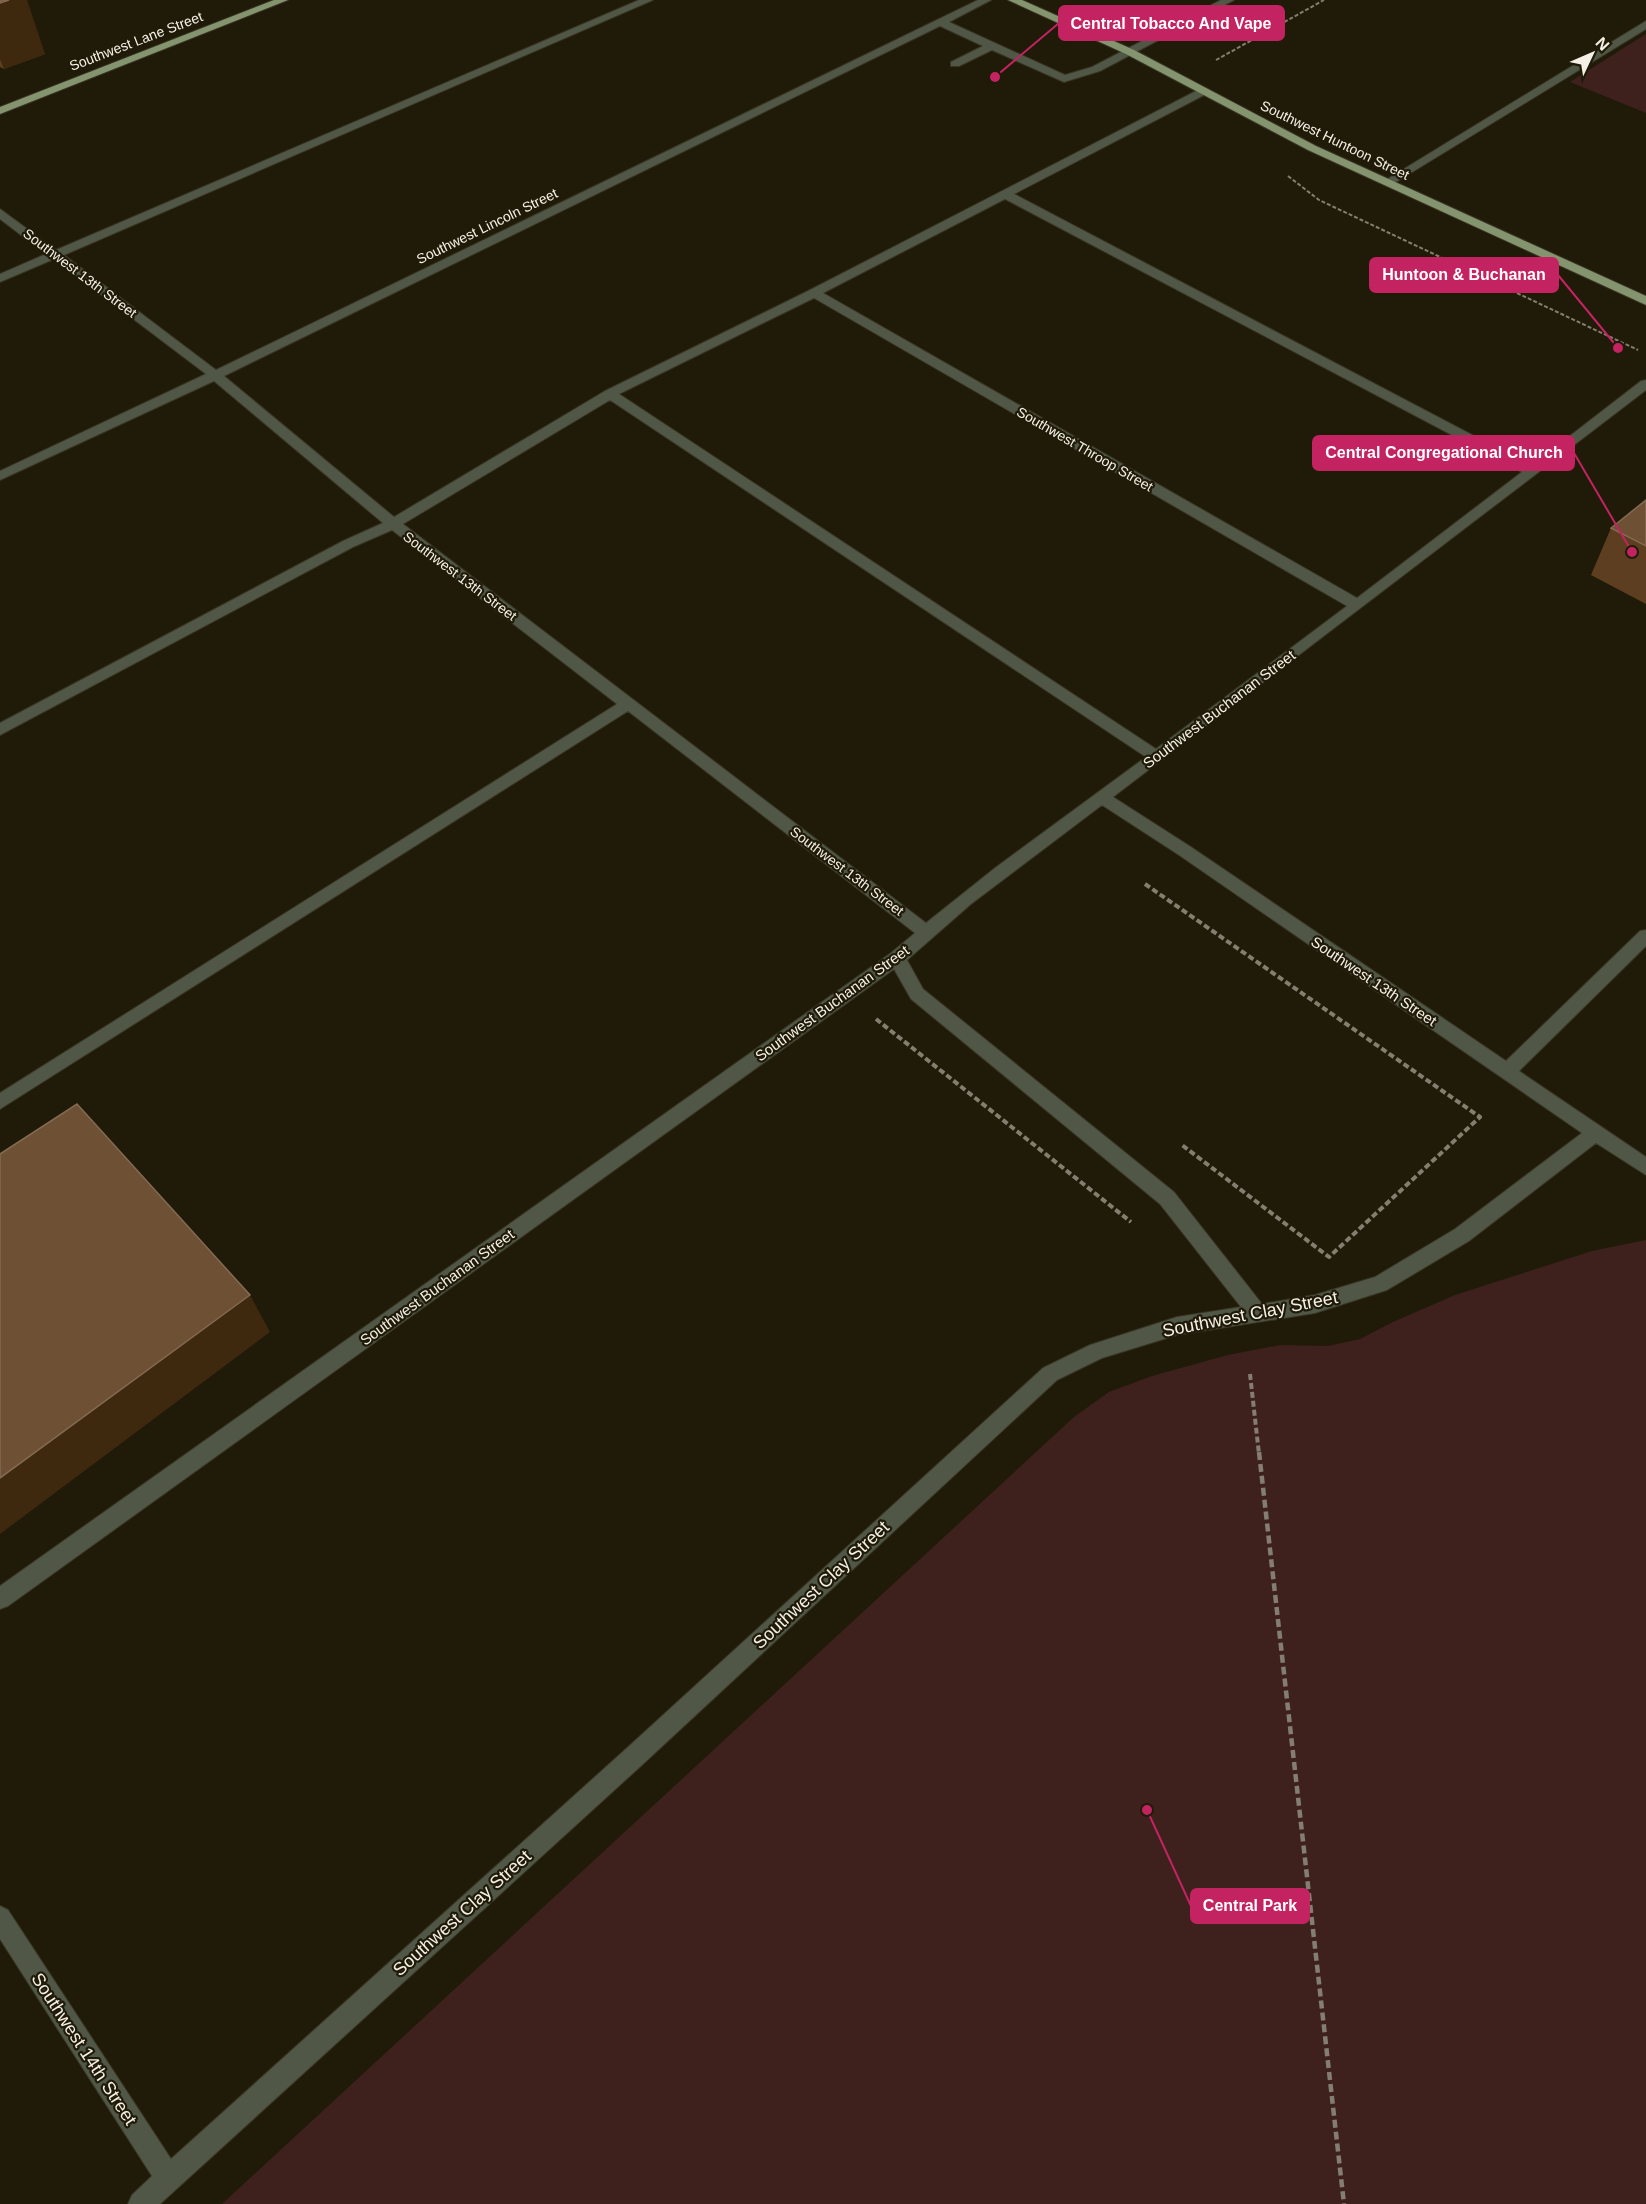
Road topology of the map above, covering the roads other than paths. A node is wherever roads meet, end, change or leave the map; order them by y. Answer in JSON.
{"nodes":[{"id":1,"x":283,"y":0,"type":"edge"},
{"id":2,"x":648,"y":0,"type":"edge"},
{"id":3,"x":986,"y":0,"type":"edge"},
{"id":4,"x":1013,"y":0,"type":"edge"},
{"id":5,"x":1229,"y":0,"type":"edge"},
{"id":6,"x":940,"y":22,"type":"junction"},
{"id":7,"x":1646,"y":24,"type":"edge"},
{"id":8,"x":991,"y":46,"type":"junction"},
{"id":9,"x":1130,"y":52,"type":"junction"},
{"id":10,"x":955,"y":64,"type":"dead end"},
{"id":11,"x":1204,"y":91,"type":"junction"},
{"id":12,"x":0,"y":111,"type":"edge"},
{"id":13,"x":1387,"y":183,"type":"junction"},
{"id":14,"x":1005,"y":194,"type":"junction"},
{"id":15,"x":0,"y":213,"type":"edge"},
{"id":16,"x":56,"y":254,"type":"junction"},
{"id":17,"x":0,"y":278,"type":"edge"},
{"id":18,"x":814,"y":293,"type":"junction"},
{"id":19,"x":1646,"y":301,"type":"edge"},
{"id":20,"x":216,"y":375,"type":"junction"},
{"id":21,"x":1646,"y":384,"type":"edge"},
{"id":22,"x":610,"y":394,"type":"junction"},
{"id":23,"x":1532,"y":472,"type":"junction"},
{"id":24,"x":0,"y":476,"type":"edge"},
{"id":25,"x":393,"y":524,"type":"junction"},
{"id":26,"x":1357,"y":605,"type":"junction"},
{"id":27,"x":628,"y":704,"type":"junction"},
{"id":28,"x":0,"y":730,"type":"edge"},
{"id":29,"x":1157,"y":757,"type":"junction"},
{"id":30,"x":1101,"y":797,"type":"junction"},
{"id":31,"x":926,"y":932,"type":"junction"},
{"id":32,"x":1646,"y":936,"type":"edge"},
{"id":33,"x":897,"y":958,"type":"junction"},
{"id":34,"x":1506,"y":1072,"type":"junction"},
{"id":35,"x":0,"y":1102,"type":"edge"},
{"id":36,"x":1595,"y":1133,"type":"junction"},
{"id":37,"x":1646,"y":1167,"type":"edge"},
{"id":38,"x":1258,"y":1314,"type":"junction"},
{"id":39,"x":0,"y":1599,"type":"edge"},
{"id":40,"x":0,"y":1918,"type":"edge"},
{"id":41,"x":169,"y":2179,"type":"junction"},
{"id":42,"x":141,"y":2204,"type":"edge"}],
"edges":[{"from":1,"to":12,"type":"main road","name":"Southwest Lane Street"},
{"from":2,"to":16,"type":"street"},
{"from":3,"to":6,"type":"street","name":"Southwest Lincoln Street"},
{"from":4,"to":9,"type":"main road","name":"Southwest Huntoon Street"},
{"from":5,"to":9,"type":"street"},
{"from":6,"to":8,"type":"street"},
{"from":6,"to":20,"type":"street","name":"Southwest Lincoln Street"},
{"from":7,"to":13,"type":"street"},
{"from":8,"to":9,"type":"street"},
{"from":8,"to":10,"type":"street"},
{"from":9,"to":11,"type":"main road","name":"Southwest Huntoon Street"},
{"from":11,"to":13,"type":"main road","name":"Southwest Huntoon Street"},
{"from":11,"to":14,"type":"street"},
{"from":13,"to":19,"type":"main road","name":"Southwest Huntoon Street"},
{"from":14,"to":18,"type":"street"},
{"from":14,"to":23,"type":"street"},
{"from":15,"to":16,"type":"street","name":"Southwest 13th Street"},
{"from":16,"to":17,"type":"street"},
{"from":16,"to":20,"type":"street","name":"Southwest 13th Street"},
{"from":18,"to":22,"type":"street"},
{"from":18,"to":26,"type":"street","name":"Southwest Throop Street"},
{"from":20,"to":24,"type":"street","name":"Southwest Lincoln Street"},
{"from":20,"to":25,"type":"street","name":"Southwest 13th Street"},
{"from":21,"to":23,"type":"street","name":"Southwest Buchanan Street"},
{"from":22,"to":25,"type":"street"},
{"from":22,"to":29,"type":"street"},
{"from":23,"to":26,"type":"street","name":"Southwest Buchanan Street"},
{"from":25,"to":27,"type":"street","name":"Southwest 13th Street"},
{"from":25,"to":28,"type":"street"},
{"from":26,"to":29,"type":"street","name":"Southwest Buchanan Street"},
{"from":27,"to":31,"type":"street","name":"Southwest 13th Street"},
{"from":27,"to":35,"type":"street"},
{"from":29,"to":30,"type":"street","name":"Southwest Buchanan Street"},
{"from":30,"to":31,"type":"street","name":"Southwest Buchanan Street"},
{"from":30,"to":34,"type":"street","name":"Southwest 13th Street"},
{"from":31,"to":33,"type":"street","name":"Southwest Buchanan Street"},
{"from":32,"to":34,"type":"street"},
{"from":33,"to":38,"type":"street"},
{"from":33,"to":39,"type":"street","name":"Southwest Buchanan Street"},
{"from":34,"to":36,"type":"street","name":"Southwest 13th Street"},
{"from":36,"to":37,"type":"street","name":"Southwest 13th Street"},
{"from":36,"to":38,"type":"street","name":"Southwest Clay Street"},
{"from":38,"to":41,"type":"street","name":"Southwest Clay Street"},
{"from":40,"to":41,"type":"street","name":"Southwest 14th Street"},
{"from":41,"to":42,"type":"street","name":"Southwest Clay Street"}]}
